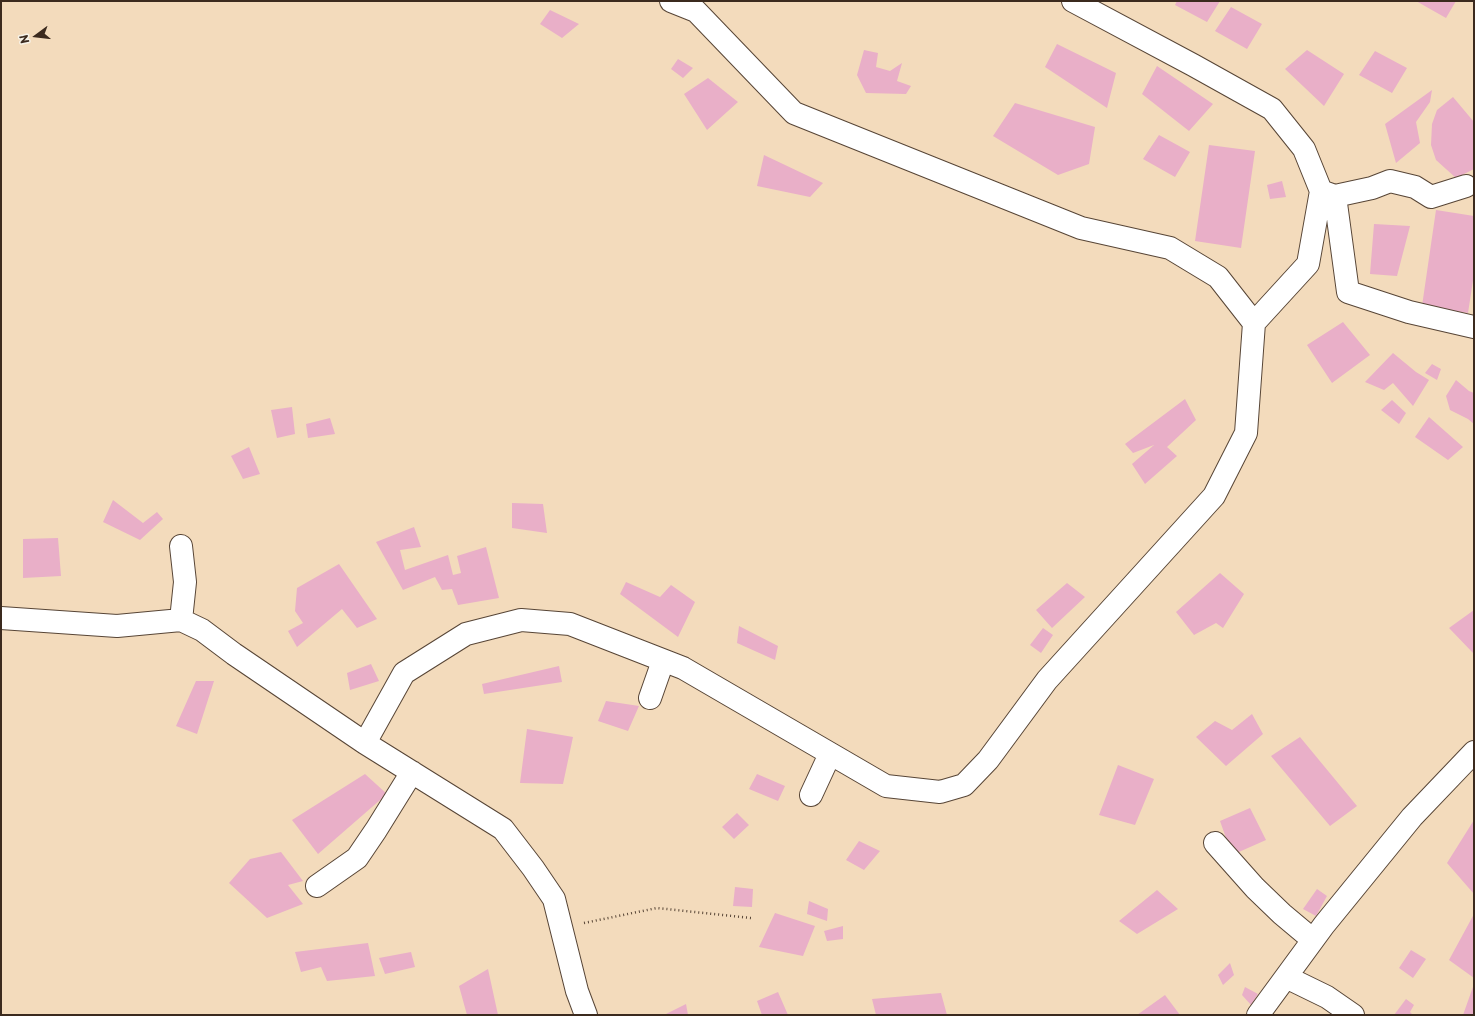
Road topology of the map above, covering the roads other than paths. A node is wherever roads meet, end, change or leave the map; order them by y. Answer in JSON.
{"nodes":[{"id":1,"x":671,"y":1,"type":"edge"},
{"id":2,"x":1073,"y":1,"type":"edge"},
{"id":3,"x":1466,"y":186,"type":"dead end"},
{"id":4,"x":1328,"y":194,"type":"junction"},
{"id":5,"x":1254,"y":323,"type":"junction"},
{"id":6,"x":1474,"y":327,"type":"edge"},
{"id":7,"x":181,"y":546,"type":"dead end"},
{"id":8,"x":1,"y":618,"type":"edge"},
{"id":9,"x":181,"y":620,"type":"junction"},
{"id":10,"x":663,"y":661,"type":"junction"},
{"id":11,"x":650,"y":698,"type":"dead end"},
{"id":12,"x":365,"y":743,"type":"junction"},
{"id":13,"x":1474,"y":752,"type":"edge"},
{"id":14,"x":830,"y":754,"type":"junction"},
{"id":15,"x":412,"y":772,"type":"junction"},
{"id":16,"x":811,"y":795,"type":"dead end"},
{"id":17,"x":1215,"y":843,"type":"dead end"},
{"id":18,"x":317,"y":886,"type":"dead end"},
{"id":19,"x":1313,"y":940,"type":"junction"},
{"id":20,"x":1286,"y":976,"type":"junction"},
{"id":21,"x":586,"y":1015,"type":"edge"},
{"id":22,"x":1258,"y":1015,"type":"edge"},
{"id":23,"x":1353,"y":1015,"type":"edge"}],
"edges":[{"from":1,"to":5,"type":"street"},
{"from":2,"to":4,"type":"street"},
{"from":3,"to":4,"type":"street"},
{"from":4,"to":5,"type":"street"},
{"from":4,"to":6,"type":"street"},
{"from":5,"to":14,"type":"street"},
{"from":7,"to":9,"type":"street"},
{"from":8,"to":9,"type":"street"},
{"from":9,"to":12,"type":"street"},
{"from":10,"to":11,"type":"street"},
{"from":10,"to":12,"type":"street"},
{"from":10,"to":14,"type":"street"},
{"from":12,"to":15,"type":"street"},
{"from":13,"to":19,"type":"street"},
{"from":14,"to":16,"type":"street"},
{"from":15,"to":18,"type":"street"},
{"from":15,"to":21,"type":"street"},
{"from":17,"to":19,"type":"street"},
{"from":19,"to":20,"type":"street"},
{"from":20,"to":22,"type":"street"},
{"from":20,"to":23,"type":"street"}]}
